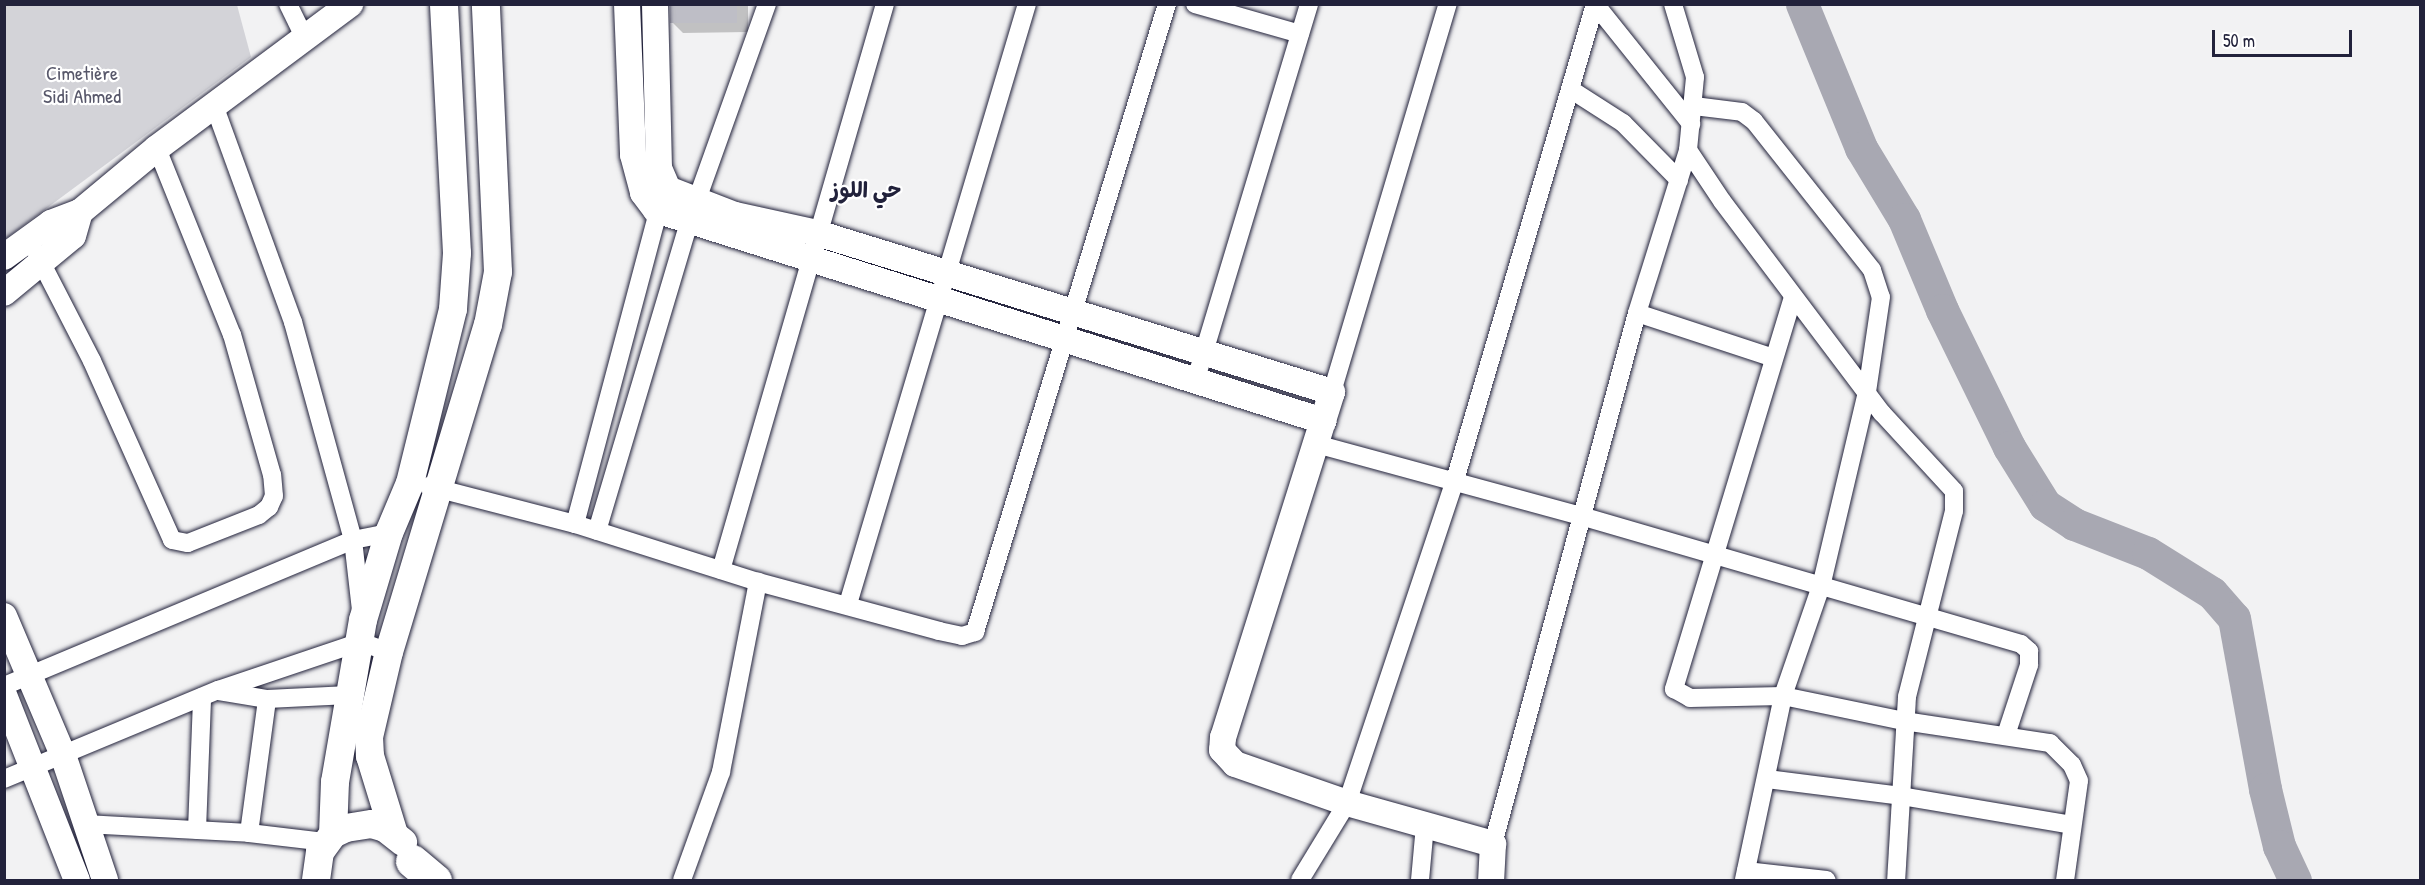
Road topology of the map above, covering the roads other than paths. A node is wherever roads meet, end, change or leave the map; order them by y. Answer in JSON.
{"nodes":[{"id":1,"x":288,"y":4,"type":"edge"},
{"id":2,"x":350,"y":4,"type":"edge"},
{"id":3,"x":444,"y":4,"type":"edge"},
{"id":4,"x":486,"y":4,"type":"edge"},
{"id":5,"x":627,"y":4,"type":"edge"},
{"id":6,"x":655,"y":4,"type":"edge"},
{"id":7,"x":767,"y":4,"type":"edge"},
{"id":8,"x":885,"y":4,"type":"edge"},
{"id":9,"x":1027,"y":4,"type":"edge"},
{"id":10,"x":1167,"y":4,"type":"edge"},
{"id":11,"x":1195,"y":4,"type":"edge"},
{"id":12,"x":1309,"y":4,"type":"edge"},
{"id":13,"x":1448,"y":4,"type":"edge"},
{"id":14,"x":1595,"y":4,"type":"edge"},
{"id":15,"x":1673,"y":4,"type":"edge"},
{"id":16,"x":1300,"y":34,"type":"junction"},
{"id":17,"x":305,"y":39,"type":"junction"},
{"id":18,"x":1570,"y":89,"type":"junction"},
{"id":19,"x":214,"y":105,"type":"junction"},
{"id":20,"x":1693,"y":115,"type":"junction"},
{"id":21,"x":157,"y":148,"type":"junction"},
{"id":22,"x":1689,"y":150,"type":"junction"},
{"id":23,"x":1679,"y":180,"type":"junction"},
{"id":24,"x":662,"y":200,"type":"junction"},
{"id":25,"x":80,"y":212,"type":"junction"},
{"id":26,"x":693,"y":212,"type":"junction"},
{"id":27,"x":732,"y":224,"type":"junction"},
{"id":28,"x":817,"y":233,"type":"junction"},
{"id":29,"x":30,"y":238,"type":"junction"},
{"id":30,"x":4,"y":257,"type":"edge"},
{"id":31,"x":809,"y":259,"type":"junction"},
{"id":32,"x":42,"y":263,"type":"junction"},
{"id":33,"x":498,"y":272,"type":"junction"},
{"id":34,"x":949,"y":273,"type":"junction"},
{"id":35,"x":456,"y":275,"type":"junction"},
{"id":36,"x":4,"y":293,"type":"edge"},
{"id":37,"x":1793,"y":297,"type":"junction"},
{"id":38,"x":940,"y":300,"type":"junction"},
{"id":39,"x":1073,"y":310,"type":"junction"},
{"id":40,"x":1637,"y":313,"type":"junction"},
{"id":41,"x":1066,"y":339,"type":"junction"},
{"id":42,"x":1203,"y":351,"type":"junction"},
{"id":43,"x":1774,"y":358,"type":"junction"},
{"id":44,"x":1195,"y":382,"type":"junction"},
{"id":45,"x":1332,"y":392,"type":"junction"},
{"id":46,"x":1867,"y":392,"type":"junction"},
{"id":47,"x":1319,"y":432,"type":"junction"},
{"id":48,"x":596,"y":442,"type":"junction"},
{"id":49,"x":622,"y":447,"type":"junction"},
{"id":50,"x":1455,"y":480,"type":"junction"},
{"id":51,"x":410,"y":483,"type":"junction"},
{"id":52,"x":440,"y":488,"type":"junction"},
{"id":53,"x":1581,"y":516,"type":"junction"},
{"id":54,"x":575,"y":524,"type":"junction"},
{"id":55,"x":597,"y":531,"type":"junction"},
{"id":56,"x":389,"y":533,"type":"junction"},
{"id":57,"x":353,"y":540,"type":"junction"},
{"id":58,"x":1713,"y":555,"type":"junction"},
{"id":59,"x":721,"y":570,"type":"junction"},
{"id":60,"x":758,"y":582,"type":"junction"},
{"id":61,"x":1821,"y":586,"type":"junction"},
{"id":62,"x":848,"y":604,"type":"junction"},
{"id":63,"x":4,"y":616,"type":"edge"},
{"id":64,"x":1925,"y":616,"type":"junction"},
{"id":65,"x":362,"y":631,"type":"junction"},
{"id":66,"x":388,"y":652,"type":"junction"},
{"id":67,"x":29,"y":675,"type":"junction"},
{"id":68,"x":4,"y":686,"type":"edge"},
{"id":69,"x":210,"y":694,"type":"junction"},
{"id":70,"x":4,"y":695,"type":"edge"},
{"id":71,"x":348,"y":695,"type":"junction"},
{"id":72,"x":1784,"y":696,"type":"junction"},
{"id":73,"x":267,"y":699,"type":"junction"},
{"id":74,"x":1904,"y":721,"type":"junction"},
{"id":75,"x":2006,"y":735,"type":"junction"},
{"id":76,"x":63,"y":755,"type":"junction"},
{"id":77,"x":34,"y":767,"type":"junction"},
{"id":78,"x":4,"y":779,"type":"edge"},
{"id":79,"x":1767,"y":779,"type":"junction"},
{"id":80,"x":1901,"y":796,"type":"junction"},
{"id":81,"x":1347,"y":803,"type":"junction"},
{"id":82,"x":86,"y":824,"type":"junction"},
{"id":83,"x":1425,"y":825,"type":"junction"},
{"id":84,"x":2072,"y":825,"type":"junction"},
{"id":85,"x":197,"y":830,"type":"junction"},
{"id":86,"x":249,"y":832,"type":"junction"},
{"id":87,"x":394,"y":834,"type":"junction"},
{"id":88,"x":1493,"y":844,"type":"junction"},
{"id":89,"x":317,"y":860,"type":"edge"},
{"id":90,"x":420,"y":874,"type":"edge"},
{"id":91,"x":1745,"y":876,"type":"edge"},
{"id":92,"x":77,"y":880,"type":"edge"},
{"id":93,"x":105,"y":880,"type":"edge"},
{"id":94,"x":682,"y":880,"type":"edge"},
{"id":95,"x":1300,"y":880,"type":"edge"},
{"id":96,"x":1420,"y":880,"type":"edge"},
{"id":97,"x":1491,"y":880,"type":"edge"},
{"id":98,"x":1826,"y":880,"type":"edge"},
{"id":99,"x":1896,"y":880,"type":"edge"},
{"id":100,"x":2065,"y":880,"type":"edge"}],
"edges":[{"from":1,"to":17,"type":"street"},
{"from":2,"to":17,"type":"street"},
{"from":3,"to":35,"type":"main road"},
{"from":4,"to":33,"type":"main road"},
{"from":5,"to":24,"type":"street"},
{"from":6,"to":24,"type":"street"},
{"from":7,"to":26,"type":"street"},
{"from":8,"to":28,"type":"street"},
{"from":9,"to":34,"type":"street"},
{"from":10,"to":39,"type":"street"},
{"from":11,"to":16,"type":"street"},
{"from":12,"to":16,"type":"street"},
{"from":13,"to":45,"type":"street"},
{"from":14,"to":18,"type":"street"},
{"from":14,"to":20,"type":"street"},
{"from":15,"to":20,"type":"street"},
{"from":16,"to":42,"type":"street"},
{"from":17,"to":19,"type":"street"},
{"from":18,"to":23,"type":"street"},
{"from":18,"to":50,"type":"street"},
{"from":19,"to":21,"type":"street"},
{"from":19,"to":57,"type":"street"},
{"from":20,"to":22,"type":"street"},
{"from":20,"to":46,"type":"street"},
{"from":21,"to":25,"type":"street"},
{"from":21,"to":32,"type":"street"},
{"from":22,"to":23,"type":"street"},
{"from":22,"to":37,"type":"street"},
{"from":23,"to":40,"type":"street"},
{"from":24,"to":26,"type":"street"},
{"from":24,"to":48,"type":"street"},
{"from":25,"to":29,"type":"street"},
{"from":25,"to":32,"type":"street"},
{"from":26,"to":27,"type":"street"},
{"from":26,"to":49,"type":"street"},
{"from":27,"to":28,"type":"street"},
{"from":27,"to":31,"type":"street"},
{"from":28,"to":31,"type":"street"},
{"from":28,"to":34,"type":"street"},
{"from":29,"to":30,"type":"street"},
{"from":29,"to":32,"type":"street"},
{"from":31,"to":38,"type":"street"},
{"from":31,"to":59,"type":"street"},
{"from":32,"to":36,"type":"street"},
{"from":33,"to":35,"type":"main road"},
{"from":33,"to":52,"type":"main road"},
{"from":34,"to":38,"type":"street"},
{"from":34,"to":39,"type":"street"},
{"from":35,"to":51,"type":"main road"},
{"from":37,"to":43,"type":"street"},
{"from":37,"to":46,"type":"street"},
{"from":38,"to":41,"type":"street"},
{"from":38,"to":62,"type":"street"},
{"from":39,"to":41,"type":"street"},
{"from":39,"to":42,"type":"street"},
{"from":40,"to":43,"type":"street"},
{"from":40,"to":53,"type":"street"},
{"from":41,"to":44,"type":"street"},
{"from":41,"to":62,"type":"street"},
{"from":42,"to":44,"type":"street"},
{"from":42,"to":45,"type":"street"},
{"from":43,"to":58,"type":"street"},
{"from":44,"to":47,"type":"street"},
{"from":45,"to":47,"type":"street"},
{"from":46,"to":61,"type":"street"},
{"from":46,"to":64,"type":"street"},
{"from":47,"to":50,"type":"street"},
{"from":47,"to":81,"type":"street"},
{"from":48,"to":49,"type":"street"},
{"from":48,"to":54,"type":"street"},
{"from":49,"to":55,"type":"street"},
{"from":50,"to":53,"type":"street"},
{"from":50,"to":81,"type":"street"},
{"from":51,"to":52,"type":"street"},
{"from":51,"to":56,"type":"main road"},
{"from":52,"to":54,"type":"street"},
{"from":52,"to":66,"type":"main road"},
{"from":53,"to":58,"type":"street"},
{"from":53,"to":88,"type":"street"},
{"from":54,"to":55,"type":"street"},
{"from":55,"to":59,"type":"street"},
{"from":56,"to":57,"type":"street"},
{"from":56,"to":65,"type":"main road"},
{"from":57,"to":65,"type":"street"},
{"from":57,"to":67,"type":"street"},
{"from":58,"to":61,"type":"street"},
{"from":58,"to":72,"type":"street"},
{"from":59,"to":60,"type":"street"},
{"from":60,"to":62,"type":"street"},
{"from":60,"to":94,"type":"street"},
{"from":61,"to":64,"type":"street"},
{"from":61,"to":72,"type":"street"},
{"from":63,"to":67,"type":"street"},
{"from":64,"to":74,"type":"street"},
{"from":64,"to":75,"type":"street"},
{"from":65,"to":66,"type":"street"},
{"from":65,"to":69,"type":"street"},
{"from":65,"to":71,"type":"main road"},
{"from":66,"to":87,"type":"main road"},
{"from":67,"to":68,"type":"street"},
{"from":67,"to":76,"type":"street"},
{"from":69,"to":73,"type":"street"},
{"from":69,"to":76,"type":"street"},
{"from":69,"to":85,"type":"street"},
{"from":70,"to":77,"type":"street"},
{"from":71,"to":73,"type":"street"},
{"from":71,"to":89,"type":"main road"},
{"from":72,"to":74,"type":"street"},
{"from":72,"to":79,"type":"street"},
{"from":73,"to":86,"type":"street"},
{"from":74,"to":75,"type":"street"},
{"from":74,"to":80,"type":"street"},
{"from":75,"to":84,"type":"street"},
{"from":76,"to":77,"type":"street"},
{"from":76,"to":82,"type":"street"},
{"from":77,"to":78,"type":"street"},
{"from":77,"to":92,"type":"street"},
{"from":79,"to":80,"type":"street"},
{"from":79,"to":91,"type":"street"},
{"from":80,"to":84,"type":"street"},
{"from":80,"to":99,"type":"street"},
{"from":81,"to":83,"type":"street"},
{"from":81,"to":95,"type":"street"},
{"from":82,"to":85,"type":"street"},
{"from":82,"to":93,"type":"street"},
{"from":83,"to":88,"type":"street"},
{"from":83,"to":96,"type":"street"},
{"from":84,"to":100,"type":"street"},
{"from":85,"to":86,"type":"street"},
{"from":86,"to":89,"type":"street"},
{"from":87,"to":89,"type":"main road"},
{"from":87,"to":90,"type":"main road"},
{"from":88,"to":97,"type":"street"},
{"from":91,"to":98,"type":"street"}]}
